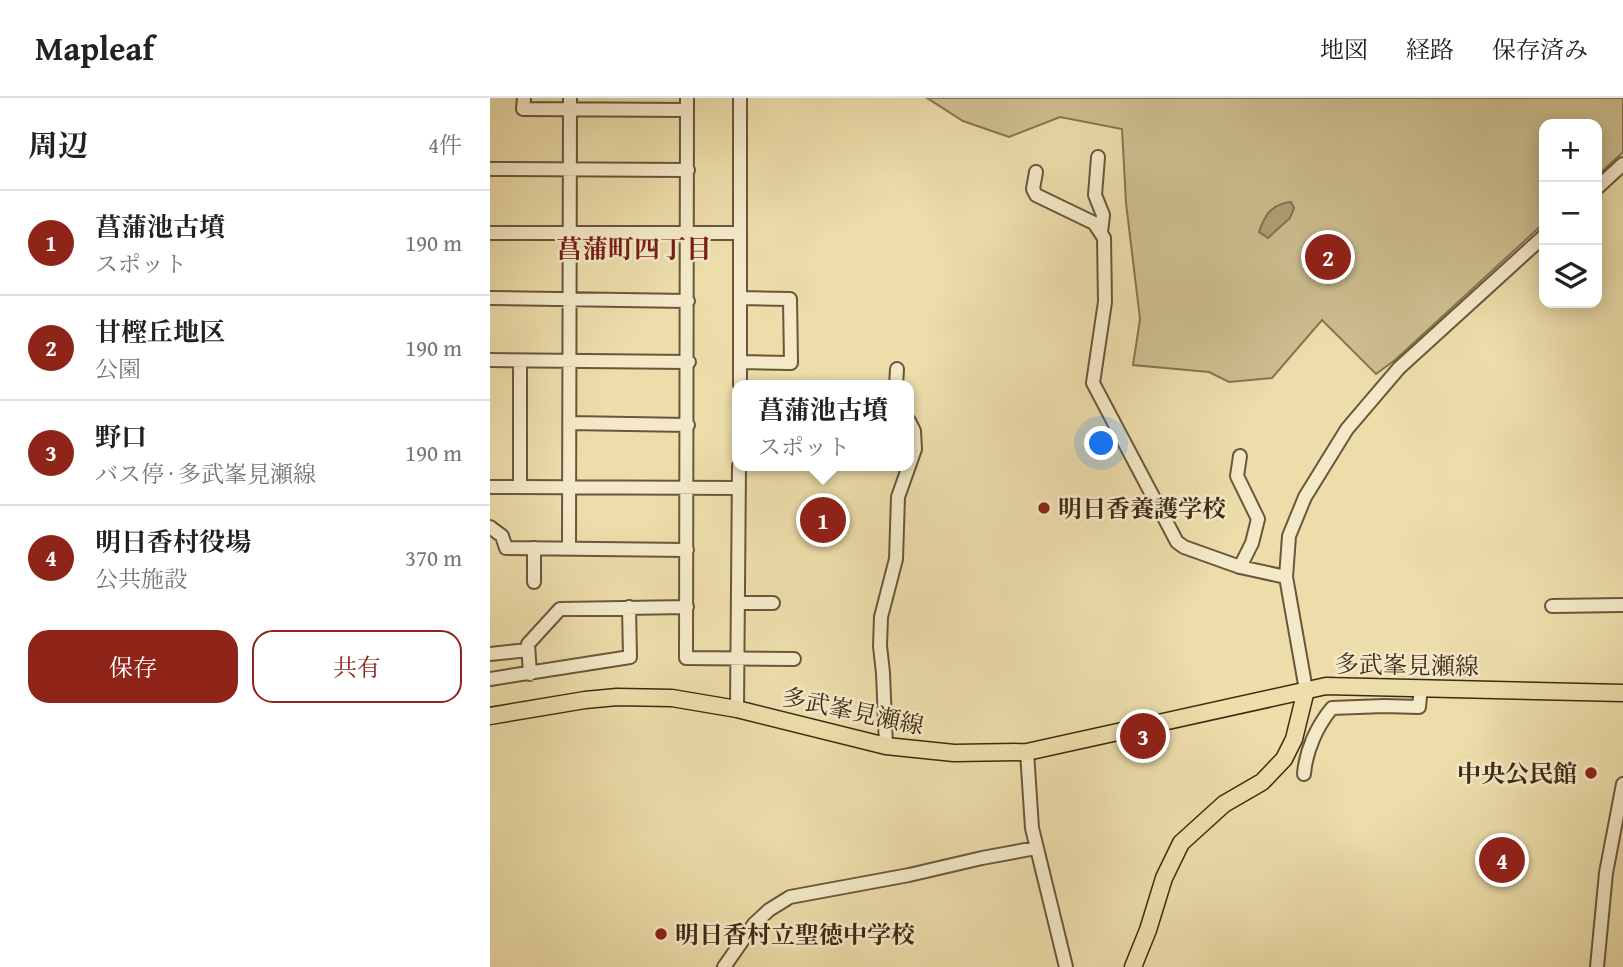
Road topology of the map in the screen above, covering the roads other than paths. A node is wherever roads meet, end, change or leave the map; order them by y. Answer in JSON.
{"nodes":[{"id":1,"x":524,"y":98,"type":"edge"},
{"id":2,"x":740,"y":98,"type":"edge"},
{"id":3,"x":570,"y":104,"type":"edge"},
{"id":4,"x":687,"y":104,"type":"edge"},
{"id":5,"x":1098,"y":157,"type":"dead end"},
{"id":6,"x":1623,"y":164,"type":"edge"},
{"id":7,"x":490,"y":169,"type":"edge"},
{"id":8,"x":569,"y":169,"type":"junction"},
{"id":9,"x":688,"y":170,"type":"junction"},
{"id":10,"x":1036,"y":172,"type":"dead end"},
{"id":11,"x":1602,"y":183,"type":"edge"},
{"id":12,"x":1101,"y":232,"type":"junction"},
{"id":13,"x":490,"y":233,"type":"edge"},
{"id":14,"x":569,"y":233,"type":"junction"},
{"id":15,"x":688,"y":233,"type":"junction"},
{"id":16,"x":740,"y":233,"type":"junction"},
{"id":17,"x":1539,"y":241,"type":"edge"},
{"id":18,"x":490,"y":298,"type":"edge"},
{"id":19,"x":740,"y":298,"type":"junction"},
{"id":20,"x":569,"y":299,"type":"junction"},
{"id":21,"x":688,"y":301,"type":"junction"},
{"id":22,"x":490,"y":360,"type":"edge"},
{"id":23,"x":520,"y":361,"type":"junction"},
{"id":24,"x":570,"y":361,"type":"junction"},
{"id":25,"x":688,"y":362,"type":"junction"},
{"id":26,"x":740,"y":362,"type":"junction"},
{"id":27,"x":897,"y":369,"type":"dead end"},
{"id":28,"x":740,"y":380,"type":"edge"},
{"id":29,"x":896,"y":380,"type":"edge"},
{"id":30,"x":570,"y":423,"type":"junction"},
{"id":31,"x":688,"y":425,"type":"junction"},
{"id":32,"x":914,"y":431,"type":"edge"},
{"id":33,"x":914,"y":452,"type":"edge"},
{"id":34,"x":1240,"y":456,"type":"dead end"},
{"id":35,"x":739,"y":471,"type":"edge"},
{"id":36,"x":907,"y":471,"type":"edge"},
{"id":37,"x":490,"y":487,"type":"edge"},
{"id":38,"x":520,"y":487,"type":"junction"},
{"id":39,"x":569,"y":487,"type":"junction"},
{"id":40,"x":687,"y":488,"type":"junction"},
{"id":41,"x":739,"y":488,"type":"junction"},
{"id":42,"x":490,"y":527,"type":"edge"},
{"id":43,"x":534,"y":548,"type":"junction"},
{"id":44,"x":569,"y":549,"type":"junction"},
{"id":45,"x":687,"y":550,"type":"junction"},
{"id":46,"x":1240,"y":567,"type":"junction"},
{"id":47,"x":1286,"y":577,"type":"junction"},
{"id":48,"x":534,"y":582,"type":"dead end"},
{"id":49,"x":738,"y":603,"type":"junction"},
{"id":50,"x":772,"y":603,"type":"dead end"},
{"id":51,"x":1623,"y":605,"type":"edge"},
{"id":52,"x":1552,"y":606,"type":"dead end"},
{"id":53,"x":629,"y":607,"type":"junction"},
{"id":54,"x":687,"y":607,"type":"junction"},
{"id":55,"x":528,"y":650,"type":"junction"},
{"id":56,"x":490,"y":654,"type":"edge"},
{"id":57,"x":738,"y":659,"type":"junction"},
{"id":58,"x":794,"y":659,"type":"dead end"},
{"id":59,"x":530,"y":674,"type":"junction"},
{"id":60,"x":490,"y":679,"type":"edge"},
{"id":61,"x":1421,"y":687,"type":"junction"},
{"id":62,"x":1306,"y":690,"type":"junction"},
{"id":63,"x":1623,"y":693,"type":"edge"},
{"id":64,"x":737,"y":709,"type":"junction"},
{"id":65,"x":490,"y":716,"type":"edge"},
{"id":66,"x":886,"y":746,"type":"junction"},
{"id":67,"x":1027,"y":752,"type":"junction"},
{"id":68,"x":1304,"y":774,"type":"dead end"},
{"id":69,"x":1623,"y":792,"type":"edge"},
{"id":70,"x":1036,"y":848,"type":"junction"},
{"id":71,"x":724,"y":967,"type":"edge"},
{"id":72,"x":1066,"y":967,"type":"edge"},
{"id":73,"x":1133,"y":967,"type":"edge"},
{"id":74,"x":1597,"y":967,"type":"edge"}],
"edges":[{"from":1,"to":3,"type":"street"},
{"from":2,"to":16,"type":"street"},
{"from":3,"to":4,"type":"street"},
{"from":3,"to":8,"type":"street"},
{"from":4,"to":9,"type":"street"},
{"from":5,"to":12,"type":"street"},
{"from":6,"to":11,"type":"street"},
{"from":7,"to":8,"type":"street"},
{"from":8,"to":9,"type":"street"},
{"from":8,"to":14,"type":"street"},
{"from":9,"to":15,"type":"street"},
{"from":10,"to":12,"type":"street"},
{"from":12,"to":46,"type":"street"},
{"from":13,"to":14,"type":"street"},
{"from":14,"to":15,"type":"street"},
{"from":14,"to":20,"type":"street"},
{"from":15,"to":16,"type":"street"},
{"from":15,"to":21,"type":"street"},
{"from":16,"to":19,"type":"street"},
{"from":17,"to":47,"type":"street"},
{"from":18,"to":20,"type":"street"},
{"from":19,"to":26,"type":"street"},
{"from":19,"to":26,"type":"street"},
{"from":20,"to":21,"type":"street"},
{"from":20,"to":24,"type":"street"},
{"from":21,"to":25,"type":"street"},
{"from":22,"to":23,"type":"street"},
{"from":23,"to":24,"type":"street"},
{"from":23,"to":38,"type":"street"},
{"from":24,"to":25,"type":"street"},
{"from":24,"to":30,"type":"street"},
{"from":25,"to":31,"type":"street"},
{"from":26,"to":28,"type":"street"},
{"from":27,"to":29,"type":"street"},
{"from":30,"to":31,"type":"street"},
{"from":30,"to":39,"type":"street"},
{"from":31,"to":40,"type":"street"},
{"from":32,"to":33,"type":"street"},
{"from":34,"to":46,"type":"street"},
{"from":35,"to":41,"type":"street"},
{"from":36,"to":66,"type":"street"},
{"from":37,"to":38,"type":"street"},
{"from":38,"to":39,"type":"street"},
{"from":39,"to":40,"type":"street"},
{"from":39,"to":44,"type":"street"},
{"from":40,"to":41,"type":"street"},
{"from":40,"to":45,"type":"street"},
{"from":41,"to":49,"type":"street"},
{"from":42,"to":43,"type":"street"},
{"from":43,"to":44,"type":"street"},
{"from":43,"to":48,"type":"street"},
{"from":44,"to":45,"type":"street"},
{"from":45,"to":54,"type":"street"},
{"from":46,"to":47,"type":"street"},
{"from":47,"to":62,"type":"street"},
{"from":49,"to":50,"type":"street"},
{"from":49,"to":57,"type":"street"},
{"from":51,"to":52,"type":"street"},
{"from":53,"to":54,"type":"street"},
{"from":53,"to":55,"type":"street"},
{"from":53,"to":59,"type":"street"},
{"from":54,"to":57,"type":"street"},
{"from":55,"to":56,"type":"street"},
{"from":55,"to":59,"type":"street"},
{"from":57,"to":58,"type":"street"},
{"from":57,"to":64,"type":"street"},
{"from":59,"to":60,"type":"street"},
{"from":61,"to":62,"type":"main road","name":"多武峯見瀬線"},
{"from":61,"to":63,"type":"main road","name":"多武峯見瀬線"},
{"from":61,"to":68,"type":"street"},
{"from":62,"to":67,"type":"main road","name":"多武峯見瀬線"},
{"from":62,"to":73,"type":"main road"},
{"from":64,"to":65,"type":"main road","name":"多武峯見瀬線"},
{"from":64,"to":66,"type":"main road","name":"多武峯見瀬線"},
{"from":66,"to":67,"type":"main road","name":"多武峯見瀬線"},
{"from":67,"to":70,"type":"street"},
{"from":69,"to":74,"type":"street"},
{"from":70,"to":71,"type":"street"},
{"from":70,"to":72,"type":"street"}]}
